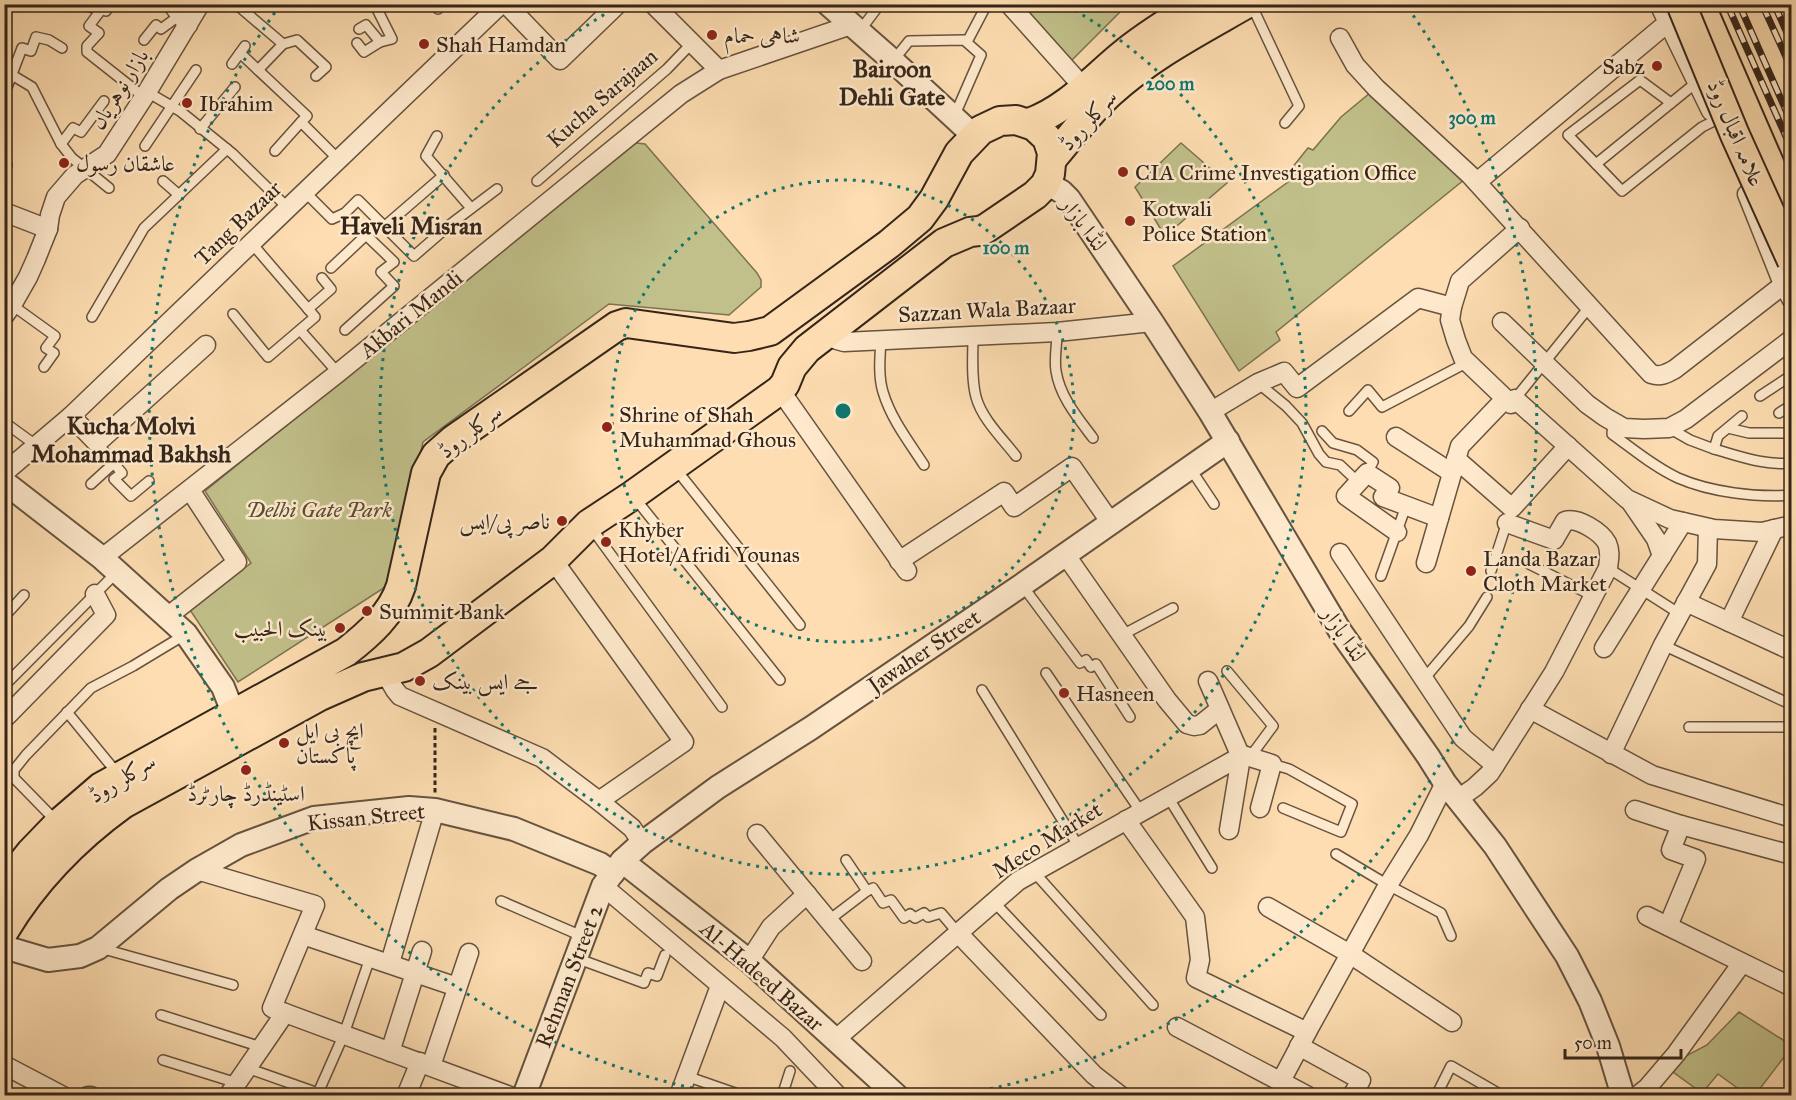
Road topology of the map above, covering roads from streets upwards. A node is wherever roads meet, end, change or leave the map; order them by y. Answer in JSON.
{"nodes":[{"id":1,"x":200,"y":4,"type":"edge"},
{"id":2,"x":501,"y":4,"type":"edge"},
{"id":3,"x":506,"y":4,"type":"edge"},
{"id":4,"x":618,"y":4,"type":"edge"},
{"id":5,"x":653,"y":4,"type":"edge"},
{"id":6,"x":828,"y":4,"type":"edge"},
{"id":7,"x":1009,"y":4,"type":"edge"},
{"id":8,"x":1198,"y":4,"type":"edge"},
{"id":9,"x":1246,"y":4,"type":"edge"},
{"id":10,"x":1659,"y":4,"type":"edge"},
{"id":11,"x":1690,"y":4,"type":"edge"},
{"id":12,"x":1700,"y":4,"type":"edge"},
{"id":13,"x":1708,"y":4,"type":"edge"},
{"id":14,"x":1674,"y":13,"type":"edge"},
{"id":15,"x":180,"y":15,"type":"edge"},
{"id":16,"x":855,"y":28,"type":"junction"},
{"id":17,"x":1340,"y":38,"type":"dead end"},
{"id":18,"x":719,"y":69,"type":"junction"},
{"id":19,"x":1084,"y":88,"type":"junction"},
{"id":20,"x":1029,"y":123,"type":"junction"},
{"id":21,"x":964,"y":126,"type":"junction"},
{"id":22,"x":1049,"y":171,"type":"junction"},
{"id":23,"x":947,"y":175,"type":"junction"},
{"id":24,"x":1477,"y":182,"type":"junction"},
{"id":25,"x":1791,"y":195,"type":"edge"},
{"id":26,"x":4,"y":212,"type":"edge"},
{"id":27,"x":1791,"y":216,"type":"edge"},
{"id":28,"x":1520,"y":228,"type":"junction"},
{"id":29,"x":48,"y":229,"type":"junction"},
{"id":30,"x":970,"y":232,"type":"junction"},
{"id":31,"x":1789,"y":274,"type":"edge"},
{"id":32,"x":1791,"y":300,"type":"edge"},
{"id":33,"x":1452,"y":307,"type":"junction"},
{"id":34,"x":8,"y":310,"type":"edge"},
{"id":35,"x":1152,"y":322,"type":"junction"},
{"id":36,"x":1502,"y":322,"type":"dead end"},
{"id":37,"x":770,"y":331,"type":"junction"},
{"id":38,"x":829,"y":331,"type":"junction"},
{"id":39,"x":1791,"y":339,"type":"edge"},
{"id":40,"x":206,"y":345,"type":"dead end"},
{"id":41,"x":786,"y":379,"type":"junction"},
{"id":42,"x":1510,"y":399,"type":"junction"},
{"id":43,"x":1210,"y":412,"type":"junction"},
{"id":44,"x":71,"y":416,"type":"junction"},
{"id":45,"x":1396,"y":437,"type":"dead end"},
{"id":46,"x":1228,"y":441,"type":"junction"},
{"id":47,"x":1568,"y":446,"type":"junction"},
{"id":48,"x":1454,"y":466,"type":"junction"},
{"id":49,"x":4,"y":472,"type":"edge"},
{"id":50,"x":4,"y":482,"type":"edge"},
{"id":51,"x":189,"y":490,"type":"junction"},
{"id":52,"x":1629,"y":500,"type":"junction"},
{"id":53,"x":1509,"y":516,"type":"junction"},
{"id":54,"x":1439,"y":518,"type":"junction"},
{"id":55,"x":1111,"y":522,"type":"junction"},
{"id":56,"x":1683,"y":522,"type":"junction"},
{"id":57,"x":1783,"y":527,"type":"edge"},
{"id":58,"x":1708,"y":528,"type":"junction"},
{"id":59,"x":1396,"y":532,"type":"road end"},
{"id":60,"x":1340,"y":553,"type":"dead end"},
{"id":61,"x":1065,"y":554,"type":"junction"},
{"id":62,"x":1662,"y":556,"type":"junction"},
{"id":63,"x":553,"y":561,"type":"junction"},
{"id":64,"x":1426,"y":564,"type":"dead end"},
{"id":65,"x":110,"y":565,"type":"junction"},
{"id":66,"x":95,"y":594,"type":"road end"},
{"id":67,"x":1683,"y":608,"type":"junction"},
{"id":68,"x":167,"y":617,"type":"junction"},
{"id":69,"x":1729,"y":622,"type":"junction"},
{"id":70,"x":1790,"y":647,"type":"edge"},
{"id":71,"x":1604,"y":648,"type":"dead end"},
{"id":72,"x":346,"y":652,"type":"junction"},
{"id":73,"x":374,"y":675,"type":"junction"},
{"id":74,"x":1208,"y":681,"type":"dead end"},
{"id":75,"x":1220,"y":709,"type":"junction"},
{"id":76,"x":1530,"y":710,"type":"junction"},
{"id":77,"x":234,"y":715,"type":"junction"},
{"id":78,"x":4,"y":719,"type":"edge"},
{"id":79,"x":1611,"y":754,"type":"junction"},
{"id":80,"x":1245,"y":757,"type":"junction"},
{"id":81,"x":1495,"y":765,"type":"junction"},
{"id":82,"x":1451,"y":791,"type":"junction"},
{"id":83,"x":599,"y":801,"type":"junction"},
{"id":84,"x":1260,"y":808,"type":"dead end"},
{"id":85,"x":435,"y":810,"type":"junction"},
{"id":86,"x":1635,"y":810,"type":"dead end"},
{"id":87,"x":1134,"y":816,"type":"junction"},
{"id":88,"x":1791,"y":818,"type":"edge"},
{"id":89,"x":1681,"y":825,"type":"junction"},
{"id":90,"x":1229,"y":830,"type":"dead end"},
{"id":91,"x":757,"y":834,"type":"dead end"},
{"id":92,"x":642,"y":843,"type":"junction"},
{"id":93,"x":1790,"y":849,"type":"edge"},
{"id":94,"x":197,"y":870,"type":"junction"},
{"id":95,"x":613,"y":873,"type":"junction"},
{"id":96,"x":4,"y":886,"type":"edge"},
{"id":97,"x":807,"y":894,"type":"junction"},
{"id":98,"x":1268,"y":907,"type":"dead end"},
{"id":99,"x":1647,"y":916,"type":"dead end"},
{"id":100,"x":1668,"y":926,"type":"junction"},
{"id":101,"x":4,"y":931,"type":"edge"},
{"id":102,"x":958,"y":933,"type":"junction"},
{"id":103,"x":303,"y":935,"type":"junction"},
{"id":104,"x":4,"y":947,"type":"edge"},
{"id":105,"x":423,"y":951,"type":"dead end"},
{"id":106,"x":469,"y":953,"type":"dead end"},
{"id":107,"x":1350,"y":954,"type":"junction"},
{"id":108,"x":749,"y":961,"type":"junction"},
{"id":109,"x":862,"y":961,"type":"dead end"},
{"id":110,"x":390,"y":963,"type":"junction"},
{"id":111,"x":1742,"y":963,"type":"junction"},
{"id":112,"x":416,"y":973,"type":"junction"},
{"id":113,"x":720,"y":986,"type":"junction"},
{"id":114,"x":457,"y":987,"type":"junction"},
{"id":115,"x":1791,"y":987,"type":"edge"},
{"id":116,"x":285,"y":1013,"type":"junction"},
{"id":117,"x":1452,"y":1022,"type":"dead end"},
{"id":118,"x":1177,"y":1027,"type":"dead end"},
{"id":119,"x":836,"y":1039,"type":"junction"},
{"id":120,"x":1303,"y":1039,"type":"junction"},
{"id":121,"x":390,"y":1052,"type":"junction"},
{"id":122,"x":425,"y":1064,"type":"junction"},
{"id":123,"x":4,"y":1065,"type":"edge"},
{"id":124,"x":237,"y":1082,"type":"edge"},
{"id":125,"x":1281,"y":1082,"type":"junction"},
{"id":126,"x":482,"y":1090,"type":"edge"},
{"id":127,"x":63,"y":1095,"type":"edge"},
{"id":128,"x":406,"y":1095,"type":"edge"},
{"id":129,"x":510,"y":1095,"type":"edge"},
{"id":130,"x":524,"y":1095,"type":"edge"},
{"id":131,"x":679,"y":1095,"type":"edge"},
{"id":132,"x":838,"y":1095,"type":"edge"},
{"id":133,"x":897,"y":1095,"type":"edge"},
{"id":134,"x":1121,"y":1095,"type":"edge"},
{"id":135,"x":1308,"y":1095,"type":"edge"},
{"id":136,"x":1352,"y":1095,"type":"edge"},
{"id":137,"x":1623,"y":1095,"type":"edge"},
{"id":138,"x":1637,"y":1095,"type":"edge"}],
"edges":[{"from":1,"to":15,"type":"street","name":"بازار نوہریاں"},
{"from":2,"to":44,"type":"street","name":"Tang Bazaar"},
{"from":3,"to":4,"type":"street"},
{"from":5,"to":18,"type":"street"},
{"from":6,"to":16,"type":"street"},
{"from":7,"to":19,"type":"street"},
{"from":8,"to":19,"type":"main road","name":"سرکلر روڈ"},
{"from":9,"to":22,"type":"main road","name":"سرکلر روڈ"},
{"from":10,"to":14,"type":"street"},
{"from":11,"to":14,"type":"street"},
{"from":12,"to":27,"type":"main road","name":"علامہ اقبال روڈ"},
{"from":13,"to":25,"type":"street"},
{"from":14,"to":24,"type":"street"},
{"from":14,"to":31,"type":"main road","name":"علامہ اقبال روڈ","bridge":true},
{"from":14,"to":31,"type":"street"},
{"from":15,"to":29,"type":"street","name":"بازار نوہریاں"},
{"from":16,"to":18,"type":"street","name":"Akbari Mandi"},
{"from":16,"to":21,"type":"street"},
{"from":17,"to":24,"type":"street"},
{"from":18,"to":51,"type":"street","name":"Akbari Mandi"},
{"from":19,"to":20,"type":"main road","name":"سرکلر روڈ"},
{"from":20,"to":21,"type":"main road","name":"سرکلر روڈ"},
{"from":20,"to":22,"type":"main road","name":"سرکلر روڈ"},
{"from":21,"to":23,"type":"main road","name":"سرکلر روڈ"},
{"from":22,"to":30,"type":"main road","name":"سرکلر روڈ"},
{"from":22,"to":35,"type":"street","name":"لنڈا بازار"},
{"from":23,"to":30,"type":"main road","name":"سرکلر روڈ"},
{"from":23,"to":37,"type":"main road","name":"سرکلر روڈ"},
{"from":24,"to":28,"type":"street"},
{"from":26,"to":29,"type":"street"},
{"from":28,"to":31,"type":"street"},
{"from":28,"to":33,"type":"street"},
{"from":29,"to":34,"type":"street","name":"بازار نوہریاں"},
{"from":30,"to":38,"type":"main road","name":"سرکلر روڈ"},
{"from":31,"to":32,"type":"street"},
{"from":33,"to":42,"type":"street"},
{"from":33,"to":43,"type":"street"},
{"from":35,"to":38,"type":"street","name":"Sazzan Wala Bazaar"},
{"from":35,"to":43,"type":"street","name":"لنڈا بازار"},
{"from":36,"to":39,"type":"street"},
{"from":37,"to":41,"type":"main road"},
{"from":37,"to":72,"type":"main road","name":"سرکلر روڈ"},
{"from":38,"to":41,"type":"main road","name":"سرکلر روڈ"},
{"from":40,"to":44,"type":"street"},
{"from":41,"to":55,"type":"street"},
{"from":41,"to":63,"type":"main road","name":"سرکلر روڈ"},
{"from":42,"to":47,"type":"street"},
{"from":42,"to":48,"type":"street"},
{"from":43,"to":46,"type":"street","name":"لنڈا بازار"},
{"from":44,"to":49,"type":"street","name":"Tang Bazaar"},
{"from":45,"to":48,"type":"street"},
{"from":46,"to":55,"type":"street","name":"Jawaher Street"},
{"from":46,"to":82,"type":"street","name":"لنڈا بازار"},
{"from":47,"to":52,"type":"street"},
{"from":47,"to":53,"type":"street"},
{"from":48,"to":53,"type":"street"},
{"from":48,"to":54,"type":"street"},
{"from":50,"to":65,"type":"street"},
{"from":51,"to":65,"type":"street","name":"Akbari Mandi"},
{"from":51,"to":68,"type":"street"},
{"from":52,"to":56,"type":"street"},
{"from":52,"to":62,"type":"street"},
{"from":53,"to":76,"type":"street"},
{"from":54,"to":59,"type":"street"},
{"from":54,"to":64,"type":"street"},
{"from":55,"to":61,"type":"street","name":"Jawaher Street"},
{"from":56,"to":58,"type":"street"},
{"from":56,"to":62,"type":"street"},
{"from":57,"to":58,"type":"street"},
{"from":57,"to":69,"type":"street"},
{"from":58,"to":67,"type":"street"},
{"from":60,"to":81,"type":"street"},
{"from":61,"to":75,"type":"street"},
{"from":61,"to":92,"type":"street","name":"Jawaher Street"},
{"from":62,"to":71,"type":"street"},
{"from":63,"to":73,"type":"main road","name":"سرکلر روڈ"},
{"from":63,"to":83,"type":"street"},
{"from":65,"to":68,"type":"street"},
{"from":66,"to":78,"type":"street"},
{"from":67,"to":69,"type":"street"},
{"from":67,"to":79,"type":"street"},
{"from":68,"to":77,"type":"street"},
{"from":69,"to":70,"type":"street"},
{"from":72,"to":73,"type":"main road"},
{"from":72,"to":77,"type":"main road","name":"سرکلر روڈ"},
{"from":73,"to":83,"type":"street"},
{"from":73,"to":101,"type":"main road","name":"سرکلر روڈ"},
{"from":74,"to":75,"type":"street"},
{"from":75,"to":80,"type":"street"},
{"from":76,"to":79,"type":"street"},
{"from":76,"to":81,"type":"street"},
{"from":77,"to":96,"type":"main road","name":"سرکلر روڈ"},
{"from":79,"to":88,"type":"street"},
{"from":80,"to":84,"type":"street"},
{"from":80,"to":87,"type":"street","name":"Meco Market"},
{"from":80,"to":90,"type":"street"},
{"from":81,"to":82,"type":"street"},
{"from":82,"to":107,"type":"street"},
{"from":82,"to":137,"type":"street","name":"لنڈا بازار"},
{"from":83,"to":92,"type":"street"},
{"from":85,"to":94,"type":"street","name":"Kissan Street"},
{"from":85,"to":95,"type":"street","name":"Kissan Street"},
{"from":85,"to":110,"type":"street"},
{"from":86,"to":89,"type":"street"},
{"from":87,"to":102,"type":"street","name":"Meco Market"},
{"from":87,"to":120,"type":"street"},
{"from":89,"to":93,"type":"street"},
{"from":89,"to":100,"type":"street"},
{"from":91,"to":97,"type":"street"},
{"from":92,"to":95,"type":"street","name":"Jawaher Street"},
{"from":94,"to":103,"type":"street"},
{"from":94,"to":104,"type":"street","name":"Kissan Street"},
{"from":95,"to":108,"type":"street","name":"Al-Hadeed Bazar"},
{"from":95,"to":113,"type":"street"},
{"from":95,"to":130,"type":"street","name":"Rehman Street 2"},
{"from":97,"to":108,"type":"street"},
{"from":97,"to":109,"type":"street"},
{"from":98,"to":107,"type":"street"},
{"from":99,"to":100,"type":"street"},
{"from":100,"to":111,"type":"street"},
{"from":102,"to":119,"type":"street","name":"Meco Market"},
{"from":102,"to":134,"type":"street"},
{"from":103,"to":110,"type":"street"},
{"from":103,"to":116,"type":"street"},
{"from":105,"to":112,"type":"street"},
{"from":106,"to":114,"type":"street"},
{"from":107,"to":117,"type":"street"},
{"from":107,"to":120,"type":"street"},
{"from":108,"to":119,"type":"street","name":"Al-Hadeed Bazar"},
{"from":110,"to":112,"type":"street"},
{"from":111,"to":115,"type":"street"},
{"from":111,"to":138,"type":"street"},
{"from":112,"to":114,"type":"street"},
{"from":112,"to":121,"type":"street"},
{"from":113,"to":131,"type":"street"},
{"from":113,"to":132,"type":"street"},
{"from":114,"to":122,"type":"street"},
{"from":116,"to":121,"type":"street"},
{"from":116,"to":124,"type":"street"},
{"from":118,"to":125,"type":"street"},
{"from":119,"to":133,"type":"street","name":"Al-Hadeed Bazar"},
{"from":120,"to":125,"type":"street"},
{"from":120,"to":136,"type":"street"},
{"from":121,"to":122,"type":"street"},
{"from":122,"to":126,"type":"street"},
{"from":122,"to":128,"type":"street"},
{"from":123,"to":127,"type":"street"},
{"from":125,"to":135,"type":"street"},
{"from":126,"to":129,"type":"street"}]}
